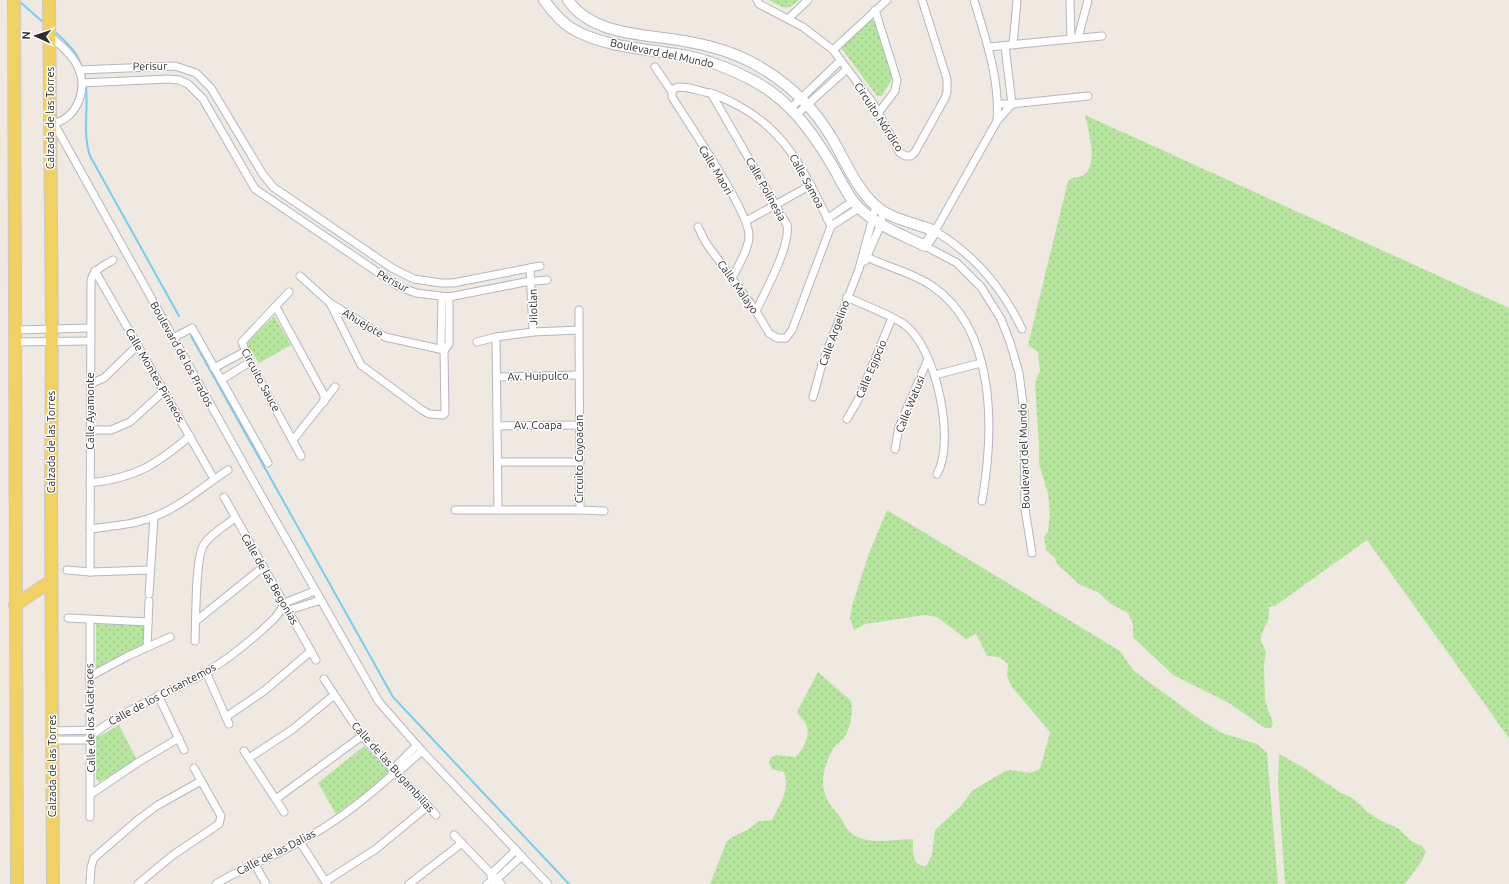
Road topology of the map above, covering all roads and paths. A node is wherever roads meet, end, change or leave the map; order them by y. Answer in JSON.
{"nodes":[{"id":1,"x":14,"y":0,"type":"edge"},
{"id":2,"x":49,"y":0,"type":"edge"},
{"id":3,"x":544,"y":0,"type":"edge"},
{"id":4,"x":568,"y":0,"type":"edge"},
{"id":5,"x":757,"y":0,"type":"edge"},
{"id":6,"x":808,"y":0,"type":"edge"},
{"id":7,"x":887,"y":0,"type":"edge"},
{"id":8,"x":922,"y":0,"type":"edge"},
{"id":9,"x":974,"y":0,"type":"edge"},
{"id":10,"x":1017,"y":0,"type":"edge"},
{"id":11,"x":1070,"y":0,"type":"edge"},
{"id":12,"x":1088,"y":0,"type":"edge"},
{"id":13,"x":876,"y":10,"type":"junction"},
{"id":14,"x":579,"y":14,"type":"junction"},
{"id":15,"x":789,"y":18,"type":"junction"},
{"id":16,"x":570,"y":28,"type":"junction"},
{"id":17,"x":50,"y":36,"type":"junction"},
{"id":18,"x":1102,"y":36,"type":"dead end"},
{"id":19,"x":1074,"y":39,"type":"junction"},
{"id":20,"x":1013,"y":45,"type":"junction"},
{"id":21,"x":1005,"y":46,"type":"junction"},
{"id":22,"x":988,"y":47,"type":"junction"},
{"id":23,"x":833,"y":50,"type":"junction"},
{"id":24,"x":840,"y":61,"type":"junction"},
{"id":25,"x":656,"y":67,"type":"dead end"},
{"id":26,"x":847,"y":69,"type":"junction"},
{"id":27,"x":79,"y":70,"type":"junction"},
{"id":28,"x":82,"y":83,"type":"junction"},
{"id":29,"x":672,"y":92,"type":"junction"},
{"id":30,"x":711,"y":93,"type":"junction"},
{"id":31,"x":1088,"y":96,"type":"dead end"},
{"id":32,"x":804,"y":101,"type":"junction"},
{"id":33,"x":998,"y":104,"type":"junction"},
{"id":34,"x":1012,"y":104,"type":"junction"},
{"id":35,"x":794,"y":111,"type":"junction"},
{"id":36,"x":879,"y":112,"type":"junction"},
{"id":37,"x":52,"y":119,"type":"junction"},
{"id":38,"x":997,"y":121,"type":"junction"},
{"id":39,"x":236,"y":130,"type":"junction"},
{"id":40,"x":225,"y":138,"type":"junction"},
{"id":41,"x":811,"y":185,"type":"junction"},
{"id":42,"x":279,"y":192,"type":"junction"},
{"id":43,"x":272,"y":202,"type":"junction"},
{"id":44,"x":775,"y":205,"type":"junction"},
{"id":45,"x":856,"y":205,"type":"junction"},
{"id":46,"x":880,"y":208,"type":"junction"},
{"id":47,"x":827,"y":219,"type":"junction"},
{"id":48,"x":746,"y":221,"type":"junction"},
{"id":49,"x":877,"y":222,"type":"junction"},
{"id":50,"x":831,"y":226,"type":"junction"},
{"id":51,"x":698,"y":227,"type":"dead end"},
{"id":52,"x":935,"y":231,"type":"junction"},
{"id":53,"x":925,"y":246,"type":"junction"},
{"id":54,"x":865,"y":256,"type":"junction"},
{"id":55,"x":113,"y":260,"type":"dead end"},
{"id":56,"x":540,"y":266,"type":"dead end"},
{"id":57,"x":530,"y":268,"type":"junction"},
{"id":58,"x":95,"y":271,"type":"junction"},
{"id":59,"x":300,"y":276,"type":"dead end"},
{"id":60,"x":732,"y":278,"type":"junction"},
{"id":61,"x":547,"y":280,"type":"dead end"},
{"id":62,"x":532,"y":281,"type":"junction"},
{"id":63,"x":289,"y":292,"type":"dead end"},
{"id":64,"x":442,"y":297,"type":"junction"},
{"id":65,"x":449,"y":297,"type":"junction"},
{"id":66,"x":847,"y":297,"type":"junction"},
{"id":67,"x":330,"y":303,"type":"junction"},
{"id":68,"x":276,"y":307,"type":"junction"},
{"id":69,"x":579,"y":310,"type":"dead end"},
{"id":70,"x":756,"y":312,"type":"junction"},
{"id":71,"x":892,"y":318,"type":"junction"},
{"id":72,"x":52,"y":328,"type":"junction"},
{"id":73,"x":91,"y":328,"type":"junction"},
{"id":74,"x":1022,"y":329,"type":"dead end"},
{"id":75,"x":579,"y":330,"type":"junction"},
{"id":76,"x":533,"y":332,"type":"junction"},
{"id":77,"x":15,"y":336,"type":"junction"},
{"id":78,"x":496,"y":337,"type":"junction"},
{"id":79,"x":173,"y":338,"type":"junction"},
{"id":80,"x":52,"y":341,"type":"junction"},
{"id":81,"x":91,"y":341,"type":"junction"},
{"id":82,"x":477,"y":342,"type":"dead end"},
{"id":83,"x":138,"y":345,"type":"junction"},
{"id":84,"x":444,"y":350,"type":"junction"},
{"id":85,"x":246,"y":351,"type":"junction"},
{"id":86,"x":928,"y":359,"type":"junction"},
{"id":87,"x":250,"y":362,"type":"junction"},
{"id":88,"x":981,"y":363,"type":"junction"},
{"id":89,"x":214,"y":368,"type":"junction"},
{"id":90,"x":579,"y":375,"type":"junction"},
{"id":91,"x":935,"y":375,"type":"junction"},
{"id":92,"x":497,"y":377,"type":"junction"},
{"id":93,"x":221,"y":380,"type":"junction"},
{"id":94,"x":90,"y":384,"type":"junction"},
{"id":95,"x":335,"y":387,"type":"dead end"},
{"id":96,"x":164,"y":391,"type":"junction"},
{"id":97,"x":813,"y":397,"type":"dead end"},
{"id":98,"x":324,"y":402,"type":"junction"},
{"id":99,"x":847,"y":419,"type":"dead end"},
{"id":100,"x":579,"y":425,"type":"junction"},
{"id":101,"x":497,"y":426,"type":"junction"},
{"id":102,"x":90,"y":430,"type":"junction"},
{"id":103,"x":190,"y":436,"type":"junction"},
{"id":104,"x":293,"y":440,"type":"junction"},
{"id":105,"x":895,"y":449,"type":"dead end"},
{"id":106,"x":301,"y":456,"type":"dead end"},
{"id":107,"x":498,"y":462,"type":"junction"},
{"id":108,"x":580,"y":462,"type":"junction"},
{"id":109,"x":268,"y":464,"type":"dead end"},
{"id":110,"x":228,"y":470,"type":"dead end"},
{"id":111,"x":937,"y":474,"type":"dead end"},
{"id":112,"x":214,"y":479,"type":"junction"},
{"id":113,"x":90,"y":483,"type":"junction"},
{"id":114,"x":224,"y":497,"type":"dead end"},
{"id":115,"x":982,"y":502,"type":"dead end"},
{"id":116,"x":455,"y":510,"type":"dead end"},
{"id":117,"x":498,"y":510,"type":"junction"},
{"id":118,"x":580,"y":510,"type":"junction"},
{"id":119,"x":604,"y":511,"type":"dead end"},
{"id":120,"x":154,"y":517,"type":"junction"},
{"id":121,"x":235,"y":518,"type":"junction"},
{"id":122,"x":90,"y":529,"type":"junction"},
{"id":123,"x":1032,"y":554,"type":"dead end"},
{"id":124,"x":263,"y":567,"type":"junction"},
{"id":125,"x":67,"y":570,"type":"dead end"},
{"id":126,"x":150,"y":570,"type":"junction"},
{"id":127,"x":90,"y":572,"type":"junction"},
{"id":128,"x":51,"y":580,"type":"junction"},
{"id":129,"x":315,"y":591,"type":"junction"},
{"id":130,"x":321,"y":600,"type":"junction"},
{"id":131,"x":284,"y":603,"type":"junction"},
{"id":132,"x":15,"y":605,"type":"junction"},
{"id":133,"x":285,"y":611,"type":"junction"},
{"id":134,"x":68,"y":618,"type":"dead end"},
{"id":135,"x":90,"y":620,"type":"junction"},
{"id":136,"x":196,"y":621,"type":"junction"},
{"id":137,"x":148,"y":622,"type":"junction"},
{"id":138,"x":170,"y":637,"type":"dead end"},
{"id":139,"x":195,"y":641,"type":"dead end"},
{"id":140,"x":147,"y":648,"type":"junction"},
{"id":141,"x":311,"y":651,"type":"junction"},
{"id":142,"x":316,"y":660,"type":"dead end"},
{"id":143,"x":206,"y":672,"type":"junction"},
{"id":144,"x":89,"y":677,"type":"junction"},
{"id":145,"x":324,"y":679,"type":"dead end"},
{"id":146,"x":158,"y":696,"type":"junction"},
{"id":147,"x":333,"y":696,"type":"junction"},
{"id":148,"x":226,"y":717,"type":"junction"},
{"id":149,"x":229,"y":724,"type":"dead end"},
{"id":150,"x":93,"y":732,"type":"junction"},
{"id":151,"x":52,"y":736,"type":"junction"},
{"id":152,"x":362,"y":736,"type":"junction"},
{"id":153,"x":179,"y":738,"type":"junction"},
{"id":154,"x":420,"y":748,"type":"junction"},
{"id":155,"x":184,"y":750,"type":"dead end"},
{"id":156,"x":244,"y":751,"type":"dead end"},
{"id":157,"x":249,"y":758,"type":"junction"},
{"id":158,"x":194,"y":768,"type":"dead end"},
{"id":159,"x":394,"y":772,"type":"junction"},
{"id":160,"x":201,"y":781,"type":"junction"},
{"id":161,"x":90,"y":794,"type":"junction"},
{"id":162,"x":276,"y":799,"type":"junction"},
{"id":163,"x":428,"y":806,"type":"junction"},
{"id":164,"x":284,"y":812,"type":"dead end"},
{"id":165,"x":436,"y":815,"type":"dead end"},
{"id":166,"x":90,"y":817,"type":"dead end"},
{"id":167,"x":454,"y":835,"type":"dead end"},
{"id":168,"x":300,"y":842,"type":"junction"},
{"id":169,"x":462,"y":843,"type":"junction"},
{"id":170,"x":516,"y":850,"type":"junction"},
{"id":171,"x":522,"y":856,"type":"junction"},
{"id":172,"x":254,"y":863,"type":"junction"},
{"id":173,"x":493,"y":880,"type":"edge"},
{"id":174,"x":326,"y":883,"type":"edge"},
{"id":175,"x":17,"y":884,"type":"edge"},
{"id":176,"x":53,"y":884,"type":"edge"},
{"id":177,"x":90,"y":884,"type":"edge"},
{"id":178,"x":138,"y":884,"type":"edge"},
{"id":179,"x":216,"y":884,"type":"edge"},
{"id":180,"x":266,"y":884,"type":"edge"},
{"id":181,"x":408,"y":884,"type":"edge"},
{"id":182,"x":548,"y":884,"type":"edge"}],
"edges":[{"from":1,"to":77,"type":"main road"},
{"from":2,"to":17,"type":"main road","name":"Calzada de las Torres"},
{"from":3,"to":16,"type":"street","name":"Boulevard del Mundo"},
{"from":4,"to":14,"type":"street","name":"Boulevard del Mundo"},
{"from":5,"to":15,"type":"street","name":"Circuito Nórdico"},
{"from":6,"to":15,"type":"street"},
{"from":7,"to":13,"type":"street"},
{"from":8,"to":36,"type":"street","name":"Circuito Nórdico"},
{"from":9,"to":22,"type":"street"},
{"from":10,"to":20,"type":"street"},
{"from":11,"to":19,"type":"street"},
{"from":12,"to":19,"type":"street"},
{"from":13,"to":23,"type":"street"},
{"from":13,"to":36,"type":"street"},
{"from":14,"to":16,"type":"street"},
{"from":14,"to":32,"type":"street","name":"Boulevard del Mundo"},
{"from":15,"to":23,"type":"street","name":"Circuito Nórdico"},
{"from":16,"to":35,"type":"street","name":"Boulevard del Mundo"},
{"from":17,"to":27,"type":"street"},
{"from":17,"to":37,"type":"main road","name":"Calzada de las Torres"},
{"from":18,"to":19,"type":"street"},
{"from":19,"to":20,"type":"street"},
{"from":20,"to":21,"type":"street"},
{"from":21,"to":22,"type":"street"},
{"from":21,"to":34,"type":"street"},
{"from":22,"to":33,"type":"street"},
{"from":23,"to":24,"type":"street","name":"Circuito Nórdico"},
{"from":24,"to":26,"type":"street","name":"Circuito Nórdico"},
{"from":24,"to":32,"type":"street"},
{"from":25,"to":29,"type":"street","name":"Calle Maori"},
{"from":26,"to":32,"type":"street"},
{"from":26,"to":36,"type":"street","name":"Circuito Nórdico"},
{"from":27,"to":28,"type":"street"},
{"from":27,"to":39,"type":"street","name":"Perisur"},
{"from":28,"to":37,"type":"street"},
{"from":28,"to":40,"type":"street","name":"Perisur"},
{"from":29,"to":30,"type":"street","name":"Calle Samoa"},
{"from":29,"to":48,"type":"street","name":"Calle Maori"},
{"from":30,"to":41,"type":"street","name":"Calle Samoa"},
{"from":30,"to":44,"type":"street","name":"Calle Polinesia"},
{"from":31,"to":34,"type":"street"},
{"from":32,"to":35,"type":"street"},
{"from":32,"to":46,"type":"street","name":"Boulevard del Mundo"},
{"from":33,"to":34,"type":"street"},
{"from":33,"to":38,"type":"street"},
{"from":34,"to":38,"type":"street"},
{"from":35,"to":45,"type":"street","name":"Boulevard del Mundo"},
{"from":37,"to":72,"type":"main road","name":"Calzada de las Torres"},
{"from":37,"to":79,"type":"street","name":"Boulevard de los Prados"},
{"from":38,"to":52,"type":"street"},
{"from":39,"to":40,"type":"street"},
{"from":39,"to":42,"type":"street","name":"Perisur"},
{"from":40,"to":43,"type":"street","name":"Perisur"},
{"from":41,"to":44,"type":"street"},
{"from":41,"to":47,"type":"street","name":"Calle Samoa"},
{"from":42,"to":43,"type":"street"},
{"from":42,"to":57,"type":"street","name":"Perisur"},
{"from":43,"to":64,"type":"street","name":"Perisur"},
{"from":44,"to":48,"type":"street"},
{"from":44,"to":70,"type":"street","name":"Calle Polinesia"},
{"from":45,"to":47,"type":"street"},
{"from":45,"to":49,"type":"street","name":"Boulevard del Mundo"},
{"from":45,"to":50,"type":"street"},
{"from":46,"to":49,"type":"street","name":"Calle Argelino"},
{"from":46,"to":52,"type":"street"},
{"from":47,"to":50,"type":"street","name":"Calle Samoa"},
{"from":48,"to":60,"type":"street","name":"Calle Maori"},
{"from":49,"to":53,"type":"street","name":"Boulevard del Mundo"},
{"from":49,"to":54,"type":"street","name":"Calle Argelino"},
{"from":50,"to":70,"type":"street","name":"Calle Malayo"},
{"from":51,"to":60,"type":"street","name":"Calle Malayo"},
{"from":52,"to":53,"type":"street"},
{"from":52,"to":74,"type":"street"},
{"from":53,"to":123,"type":"street","name":"Boulevard del Mundo"},
{"from":54,"to":66,"type":"street","name":"Calle Argelino"},
{"from":54,"to":88,"type":"street"},
{"from":55,"to":58,"type":"street"},
{"from":56,"to":57,"type":"street","name":"Perisur"},
{"from":57,"to":62,"type":"street"},
{"from":58,"to":73,"type":"street","name":"Calle Ayamonte"},
{"from":58,"to":83,"type":"street","name":"Calle Montes Pirineos"},
{"from":59,"to":67,"type":"street"},
{"from":60,"to":70,"type":"street","name":"Calle Malayo"},
{"from":61,"to":62,"type":"street","name":"Perisur"},
{"from":62,"to":65,"type":"street","name":"Perisur"},
{"from":62,"to":76,"type":"street","name":"Jilotlan"},
{"from":63,"to":68,"type":"street","name":"Circuito Sauce"},
{"from":64,"to":65,"type":"street","name":"Perisur"},
{"from":64,"to":84,"type":"street"},
{"from":65,"to":84,"type":"street"},
{"from":66,"to":71,"type":"street"},
{"from":66,"to":97,"type":"street","name":"Calle Argelino"},
{"from":67,"to":84,"type":"street","name":"Ahuejote"},
{"from":67,"to":84,"type":"street"},
{"from":68,"to":85,"type":"street","name":"Circuito Sauce"},
{"from":68,"to":98,"type":"street"},
{"from":69,"to":75,"type":"street","name":"Circuito Coyoacan"},
{"from":71,"to":86,"type":"street"},
{"from":71,"to":99,"type":"street","name":"Calle Egipcio"},
{"from":72,"to":73,"type":"street"},
{"from":72,"to":77,"type":"street"},
{"from":72,"to":80,"type":"main road","name":"Calzada de las Torres"},
{"from":73,"to":81,"type":"street","name":"Calle Ayamonte"},
{"from":75,"to":76,"type":"street"},
{"from":75,"to":90,"type":"street","name":"Circuito Coyoacan"},
{"from":76,"to":78,"type":"street"},
{"from":77,"to":80,"type":"street"},
{"from":77,"to":132,"type":"main road"},
{"from":78,"to":82,"type":"street"},
{"from":78,"to":92,"type":"street"},
{"from":79,"to":89,"type":"street","name":"Boulevard de los Prados"},
{"from":79,"to":129,"type":"street","name":"Boulevard de los Prados"},
{"from":80,"to":81,"type":"street"},
{"from":80,"to":128,"type":"main road","name":"Calzada de las Torres"},
{"from":81,"to":94,"type":"street","name":"Calle Ayamonte"},
{"from":83,"to":94,"type":"street"},
{"from":83,"to":96,"type":"street","name":"Calle Montes Pirineos"},
{"from":85,"to":87,"type":"street","name":"Circuito Sauce"},
{"from":85,"to":89,"type":"street"},
{"from":86,"to":91,"type":"street"},
{"from":86,"to":105,"type":"street","name":"Calle Watusi"},
{"from":87,"to":93,"type":"street"},
{"from":87,"to":104,"type":"street","name":"Circuito Sauce"},
{"from":88,"to":91,"type":"street"},
{"from":88,"to":115,"type":"street"},
{"from":89,"to":93,"type":"street","name":"Boulevard de los Prados"},
{"from":90,"to":92,"type":"street","name":"Av. Huipulco"},
{"from":90,"to":100,"type":"street","name":"Circuito Coyoacan"},
{"from":91,"to":111,"type":"street"},
{"from":92,"to":101,"type":"street"},
{"from":93,"to":109,"type":"street","name":"Boulevard de los Prados"},
{"from":94,"to":102,"type":"street","name":"Calle Ayamonte"},
{"from":95,"to":98,"type":"street"},
{"from":96,"to":102,"type":"street"},
{"from":96,"to":103,"type":"street","name":"Calle Montes Pirineos"},
{"from":98,"to":104,"type":"street"},
{"from":100,"to":101,"type":"street","name":"Av. Coapa"},
{"from":100,"to":108,"type":"street","name":"Circuito Coyoacan"},
{"from":101,"to":107,"type":"street"},
{"from":102,"to":113,"type":"street","name":"Calle Ayamonte"},
{"from":103,"to":112,"type":"street","name":"Calle Montes Pirineos"},
{"from":103,"to":113,"type":"street"},
{"from":104,"to":106,"type":"street","name":"Circuito Sauce"},
{"from":107,"to":108,"type":"street"},
{"from":107,"to":117,"type":"street"},
{"from":108,"to":118,"type":"street","name":"Circuito Coyoacan"},
{"from":110,"to":112,"type":"street"},
{"from":112,"to":120,"type":"street"},
{"from":113,"to":122,"type":"street","name":"Calle Ayamonte"},
{"from":114,"to":121,"type":"street","name":"Calle de las Begonias"},
{"from":116,"to":117,"type":"street","name":"Circuito Coyoacan"},
{"from":117,"to":118,"type":"street","name":"Circuito Coyoacan"},
{"from":118,"to":119,"type":"street"},
{"from":120,"to":122,"type":"street"},
{"from":120,"to":126,"type":"street"},
{"from":121,"to":124,"type":"street","name":"Calle de las Begonias"},
{"from":121,"to":136,"type":"street"},
{"from":122,"to":127,"type":"street","name":"Calle Ayamonte"},
{"from":124,"to":131,"type":"street","name":"Calle de las Begonias"},
{"from":124,"to":136,"type":"street"},
{"from":125,"to":127,"type":"street"},
{"from":126,"to":127,"type":"street"},
{"from":126,"to":137,"type":"street"},
{"from":128,"to":132,"type":"main road"},
{"from":128,"to":151,"type":"main road","name":"Calzada de las Torres"},
{"from":129,"to":130,"type":"street","name":"Boulevard de los Prados"},
{"from":129,"to":131,"type":"street"},
{"from":130,"to":133,"type":"street","name":"Calle de los Crisantemos"},
{"from":130,"to":154,"type":"street","name":"Boulevard de los Prados"},
{"from":131,"to":133,"type":"street","name":"Calle de los Crisantemos"},
{"from":132,"to":175,"type":"main road"},
{"from":133,"to":141,"type":"street","name":"Calle de las Begonias"},
{"from":133,"to":143,"type":"street","name":"Calle de los Crisantemos"},
{"from":134,"to":135,"type":"street"},
{"from":135,"to":137,"type":"street"},
{"from":135,"to":144,"type":"street","name":"Calle de los Alcatraces"},
{"from":136,"to":139,"type":"street"},
{"from":137,"to":140,"type":"street"},
{"from":138,"to":140,"type":"street"},
{"from":140,"to":144,"type":"street"},
{"from":141,"to":142,"type":"street","name":"Calle de las Begonias"},
{"from":141,"to":148,"type":"street"},
{"from":143,"to":146,"type":"street","name":"Calle de los Crisantemos"},
{"from":143,"to":148,"type":"street"},
{"from":144,"to":150,"type":"street","name":"Calle de los Alcatraces"},
{"from":145,"to":147,"type":"street","name":"Calle de las Bugambilias"},
{"from":146,"to":150,"type":"street","name":"Calle de los Crisantemos"},
{"from":146,"to":153,"type":"street"},
{"from":147,"to":152,"type":"street","name":"Calle de las Bugambilias"},
{"from":147,"to":157,"type":"street"},
{"from":148,"to":149,"type":"street"},
{"from":150,"to":151,"type":"street","name":"Calle de los Crisantemos"},
{"from":150,"to":161,"type":"street","name":"Calle de los Alcatraces"},
{"from":151,"to":176,"type":"main road","name":"Calzada de las Torres"},
{"from":152,"to":159,"type":"street","name":"Calle de las Bugambilias"},
{"from":152,"to":162,"type":"street"},
{"from":153,"to":155,"type":"street"},
{"from":153,"to":161,"type":"street"},
{"from":154,"to":159,"type":"street","name":"Calle de las Dalias"},
{"from":154,"to":170,"type":"street","name":"Boulevard de los Prados"},
{"from":156,"to":157,"type":"street"},
{"from":157,"to":162,"type":"street"},
{"from":158,"to":160,"type":"street"},
{"from":159,"to":163,"type":"street","name":"Calle de las Bugambilias"},
{"from":159,"to":168,"type":"street","name":"Calle de las Dalias"},
{"from":160,"to":177,"type":"street"},
{"from":160,"to":178,"type":"street"},
{"from":161,"to":166,"type":"street","name":"Calle de los Alcatraces"},
{"from":162,"to":164,"type":"street"},
{"from":163,"to":165,"type":"street","name":"Calle de las Bugambilias"},
{"from":163,"to":174,"type":"street"},
{"from":167,"to":169,"type":"street"},
{"from":168,"to":172,"type":"street","name":"Calle de las Dalias"},
{"from":168,"to":174,"type":"street"},
{"from":169,"to":173,"type":"street"},
{"from":169,"to":181,"type":"street"},
{"from":170,"to":171,"type":"street","name":"Boulevard de los Prados"},
{"from":170,"to":173,"type":"street"},
{"from":171,"to":173,"type":"street"},
{"from":171,"to":182,"type":"street","name":"Boulevard de los Prados"},
{"from":172,"to":179,"type":"street","name":"Calle de las Dalias"},
{"from":172,"to":180,"type":"street"}]}
